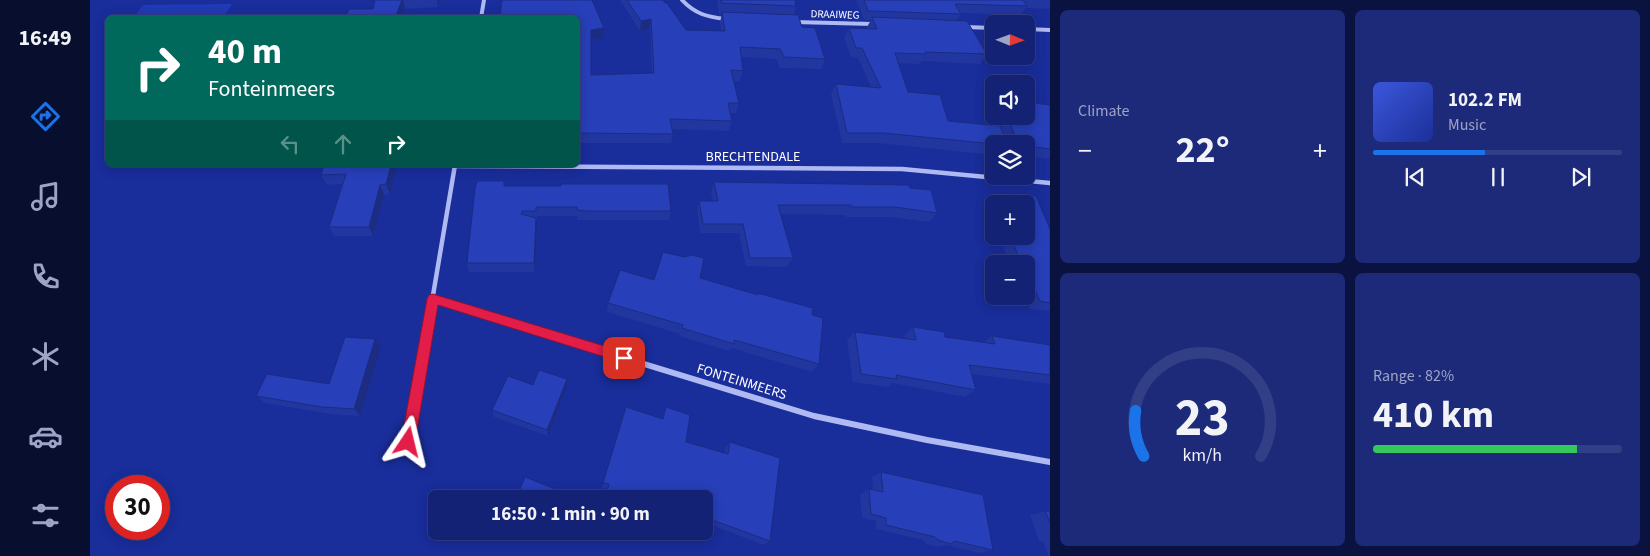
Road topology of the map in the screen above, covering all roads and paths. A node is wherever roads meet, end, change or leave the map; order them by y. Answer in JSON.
{"nodes":[{"id":1,"x":484,"y":0,"type":"edge"},
{"id":2,"x":682,"y":0,"type":"edge"},
{"id":3,"x":482,"y":15,"type":"edge"},
{"id":4,"x":728,"y":19,"type":"edge"},
{"id":5,"x":785,"y":21,"type":"edge"},
{"id":6,"x":874,"y":24,"type":"edge"},
{"id":7,"x":954,"y":27,"type":"edge"},
{"id":8,"x":985,"y":28,"type":"edge"},
{"id":9,"x":1035,"y":29,"type":"edge"},
{"id":10,"x":1050,"y":30,"type":"edge"},
{"id":11,"x":580,"y":166,"type":"edge"},
{"id":12,"x":455,"y":167,"type":"edge"},
{"id":13,"x":1050,"y":183,"type":"edge"},
{"id":14,"x":433,"y":299,"type":"junction"},
{"id":15,"x":408,"y":442,"type":"dead end"},
{"id":16,"x":1050,"y":462,"type":"edge"}],
"edges":[{"from":1,"to":3,"type":"street"},
{"from":2,"to":4,"type":"street"},
{"from":5,"to":6,"type":"street","name":"DRAAIWEG"},
{"from":7,"to":8,"type":"street"},
{"from":9,"to":10,"type":"street"},
{"from":11,"to":13,"type":"street","name":"BRECHTENDALE"},
{"from":12,"to":14,"type":"street"},
{"from":14,"to":15,"type":"street"},
{"from":14,"to":16,"type":"street","name":"FONTEINMEERS"}]}
